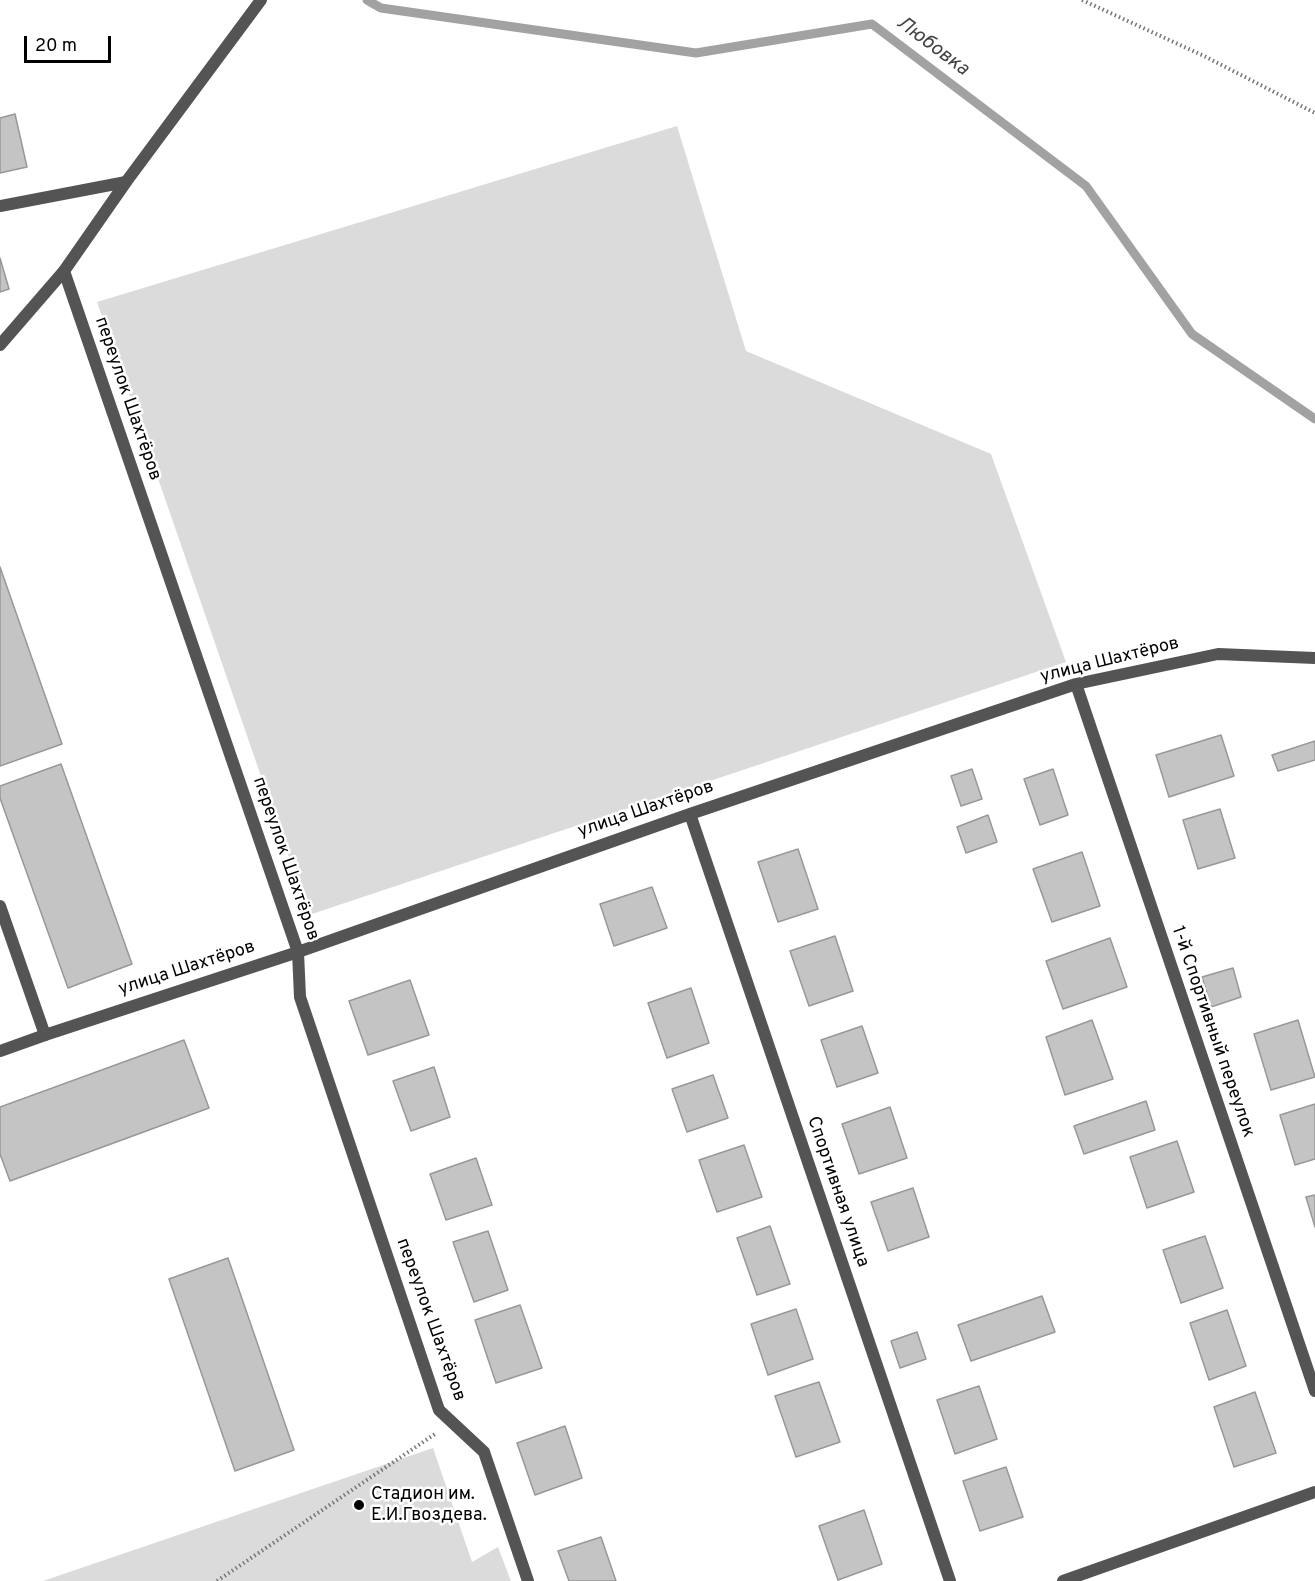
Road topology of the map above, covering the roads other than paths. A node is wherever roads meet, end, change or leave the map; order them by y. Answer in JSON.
{"nodes":[{"id":1,"x":261,"y":0,"type":"edge"},
{"id":2,"x":126,"y":182,"type":"junction"},
{"id":3,"x":0,"y":206,"type":"edge"},
{"id":4,"x":64,"y":271,"type":"junction"},
{"id":5,"x":0,"y":345,"type":"edge"},
{"id":6,"x":1315,"y":658,"type":"edge"},
{"id":7,"x":1076,"y":684,"type":"junction"},
{"id":8,"x":690,"y":814,"type":"junction"},
{"id":9,"x":0,"y":906,"type":"edge"},
{"id":10,"x":298,"y":952,"type":"junction"},
{"id":11,"x":45,"y":1035,"type":"junction"},
{"id":12,"x":0,"y":1051,"type":"edge"},
{"id":13,"x":1315,"y":1392,"type":"edge"},
{"id":14,"x":1315,"y":1492,"type":"edge"},
{"id":15,"x":528,"y":1581,"type":"edge"},
{"id":16,"x":950,"y":1581,"type":"edge"},
{"id":17,"x":1062,"y":1581,"type":"edge"}],
"edges":[{"from":1,"to":2,"type":"street"},
{"from":2,"to":3,"type":"street"},
{"from":2,"to":4,"type":"street"},
{"from":4,"to":5,"type":"street"},
{"from":4,"to":10,"type":"street","name":"переулок Шахтёров"},
{"from":6,"to":7,"type":"street","name":"улица Шахтёров"},
{"from":7,"to":8,"type":"street","name":"улица Шахтёров"},
{"from":7,"to":13,"type":"street","name":"1-й Спортивный переулок"},
{"from":8,"to":10,"type":"street","name":"улица Шахтёров"},
{"from":8,"to":16,"type":"street","name":"Спортивная улица"},
{"from":9,"to":11,"type":"street"},
{"from":10,"to":11,"type":"street","name":"улица Шахтёров"},
{"from":10,"to":15,"type":"street","name":"переулок Шахтёров"},
{"from":11,"to":12,"type":"street","name":"улица Шахтёров"},
{"from":14,"to":17,"type":"street"}]}
